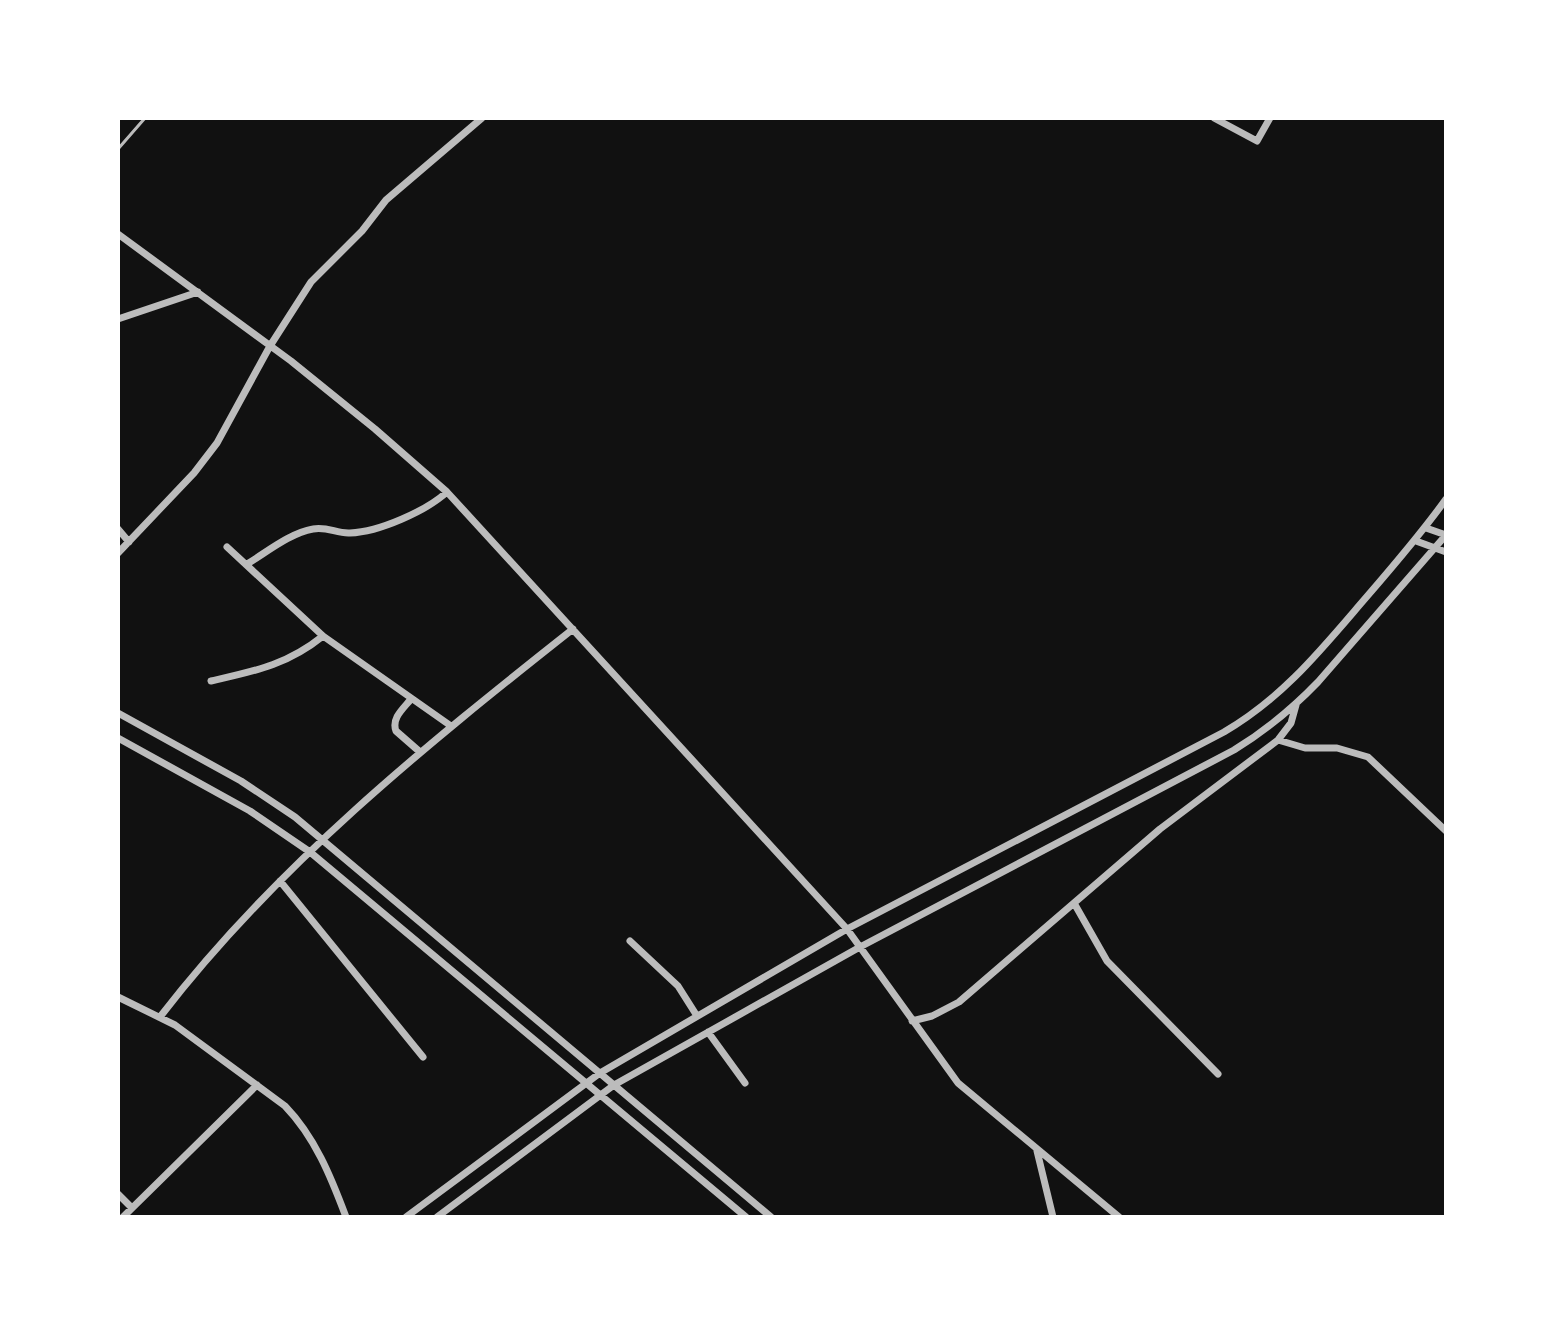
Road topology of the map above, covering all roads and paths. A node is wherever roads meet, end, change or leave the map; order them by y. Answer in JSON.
{"nodes":[{"id":1,"x":145,"y":118,"type":"edge"},
{"id":2,"x":482,"y":118,"type":"edge"},
{"id":3,"x":1214,"y":118,"type":"edge"},
{"id":4,"x":1270,"y":118,"type":"edge"},
{"id":5,"x":118,"y":149,"type":"edge"},
{"id":6,"x":118,"y":234,"type":"edge"},
{"id":7,"x":198,"y":292,"type":"junction"},
{"id":8,"x":118,"y":319,"type":"edge"},
{"id":9,"x":270,"y":346,"type":"junction"},
{"id":10,"x":447,"y":492,"type":"junction"},
{"id":11,"x":1446,"y":499,"type":"edge"},
{"id":12,"x":1426,"y":528,"type":"junction"},
{"id":13,"x":118,"y":529,"type":"edge"},
{"id":14,"x":1446,"y":535,"type":"edge"},
{"id":15,"x":1416,"y":541,"type":"junction"},
{"id":16,"x":129,"y":542,"type":"junction"},
{"id":17,"x":227,"y":547,"type":"dead end"},
{"id":18,"x":1435,"y":548,"type":"junction"},
{"id":19,"x":1446,"y":552,"type":"edge"},
{"id":20,"x":118,"y":553,"type":"edge"},
{"id":21,"x":247,"y":564,"type":"junction"},
{"id":22,"x":573,"y":629,"type":"junction"},
{"id":23,"x":323,"y":636,"type":"junction"},
{"id":24,"x":211,"y":681,"type":"dead end"},
{"id":25,"x":411,"y":699,"type":"junction"},
{"id":26,"x":1296,"y":705,"type":"junction"},
{"id":27,"x":118,"y":713,"type":"edge"},
{"id":28,"x":451,"y":726,"type":"junction"},
{"id":29,"x":118,"y":738,"type":"edge"},
{"id":30,"x":1278,"y":740,"type":"junction"},
{"id":31,"x":420,"y":752,"type":"junction"},
{"id":32,"x":1446,"y":831,"type":"edge"},
{"id":33,"x":324,"y":840,"type":"junction"},
{"id":34,"x":310,"y":852,"type":"junction"},
{"id":35,"x":280,"y":881,"type":"junction"},
{"id":36,"x":1074,"y":903,"type":"junction"},
{"id":37,"x":847,"y":929,"type":"junction"},
{"id":38,"x":630,"y":941,"type":"dead end"},
{"id":39,"x":860,"y":947,"type":"junction"},
{"id":40,"x":118,"y":997,"type":"edge"},
{"id":41,"x":697,"y":1016,"type":"junction"},
{"id":42,"x":160,"y":1017,"type":"junction"},
{"id":43,"x":912,"y":1021,"type":"junction"},
{"id":44,"x":708,"y":1032,"type":"junction"},
{"id":45,"x":423,"y":1057,"type":"dead end"},
{"id":46,"x":600,"y":1073,"type":"junction"},
{"id":47,"x":1218,"y":1074,"type":"dead end"},
{"id":48,"x":586,"y":1083,"type":"junction"},
{"id":49,"x":745,"y":1083,"type":"dead end"},
{"id":50,"x":257,"y":1085,"type":"junction"},
{"id":51,"x":614,"y":1085,"type":"junction"},
{"id":52,"x":600,"y":1095,"type":"junction"},
{"id":53,"x":1036,"y":1149,"type":"junction"},
{"id":54,"x":118,"y":1194,"type":"edge"},
{"id":55,"x":132,"y":1208,"type":"junction"},
{"id":56,"x":123,"y":1217,"type":"edge"},
{"id":57,"x":346,"y":1217,"type":"edge"},
{"id":58,"x":406,"y":1217,"type":"edge"},
{"id":59,"x":437,"y":1217,"type":"edge"},
{"id":60,"x":746,"y":1217,"type":"edge"},
{"id":61,"x":771,"y":1217,"type":"edge"},
{"id":62,"x":1053,"y":1217,"type":"edge"},
{"id":63,"x":1119,"y":1217,"type":"edge"}],
"edges":[{"from":1,"to":5,"type":"lane"},
{"from":2,"to":9,"type":"street"},
{"from":3,"to":4,"type":"street"},
{"from":6,"to":7,"type":"street"},
{"from":7,"to":8,"type":"street"},
{"from":7,"to":9,"type":"street"},
{"from":9,"to":10,"type":"street"},
{"from":9,"to":16,"type":"street"},
{"from":10,"to":21,"type":"street"},
{"from":10,"to":22,"type":"street"},
{"from":11,"to":12,"type":"street"},
{"from":12,"to":14,"type":"street"},
{"from":12,"to":15,"type":"street"},
{"from":13,"to":16,"type":"street"},
{"from":14,"to":18,"type":"street"},
{"from":15,"to":18,"type":"street"},
{"from":15,"to":37,"type":"street"},
{"from":16,"to":20,"type":"street"},
{"from":17,"to":21,"type":"street"},
{"from":18,"to":19,"type":"street"},
{"from":18,"to":26,"type":"street"},
{"from":21,"to":23,"type":"street"},
{"from":22,"to":28,"type":"street"},
{"from":22,"to":37,"type":"street"},
{"from":23,"to":24,"type":"street"},
{"from":23,"to":25,"type":"street"},
{"from":25,"to":28,"type":"street"},
{"from":25,"to":31,"type":"street"},
{"from":26,"to":30,"type":"street"},
{"from":26,"to":39,"type":"street"},
{"from":27,"to":33,"type":"street"},
{"from":28,"to":31,"type":"street"},
{"from":29,"to":34,"type":"street"},
{"from":30,"to":32,"type":"street"},
{"from":30,"to":36,"type":"street"},
{"from":31,"to":33,"type":"street"},
{"from":33,"to":34,"type":"street"},
{"from":33,"to":46,"type":"street"},
{"from":34,"to":35,"type":"street"},
{"from":34,"to":48,"type":"street"},
{"from":35,"to":42,"type":"street"},
{"from":35,"to":45,"type":"street"},
{"from":36,"to":43,"type":"street"},
{"from":36,"to":47,"type":"street"},
{"from":37,"to":39,"type":"street"},
{"from":37,"to":41,"type":"street"},
{"from":38,"to":41,"type":"street"},
{"from":39,"to":43,"type":"street"},
{"from":39,"to":44,"type":"street"},
{"from":40,"to":42,"type":"street"},
{"from":41,"to":46,"type":"street"},
{"from":42,"to":50,"type":"street"},
{"from":43,"to":53,"type":"street"},
{"from":44,"to":49,"type":"street"},
{"from":44,"to":51,"type":"street"},
{"from":46,"to":48,"type":"street"},
{"from":46,"to":51,"type":"street"},
{"from":48,"to":52,"type":"street"},
{"from":48,"to":58,"type":"street"},
{"from":50,"to":55,"type":"street"},
{"from":50,"to":57,"type":"street"},
{"from":51,"to":52,"type":"street"},
{"from":51,"to":61,"type":"street"},
{"from":52,"to":59,"type":"street"},
{"from":52,"to":60,"type":"street"},
{"from":53,"to":62,"type":"street"},
{"from":53,"to":63,"type":"street"},
{"from":54,"to":55,"type":"street"},
{"from":55,"to":56,"type":"street"}]}
